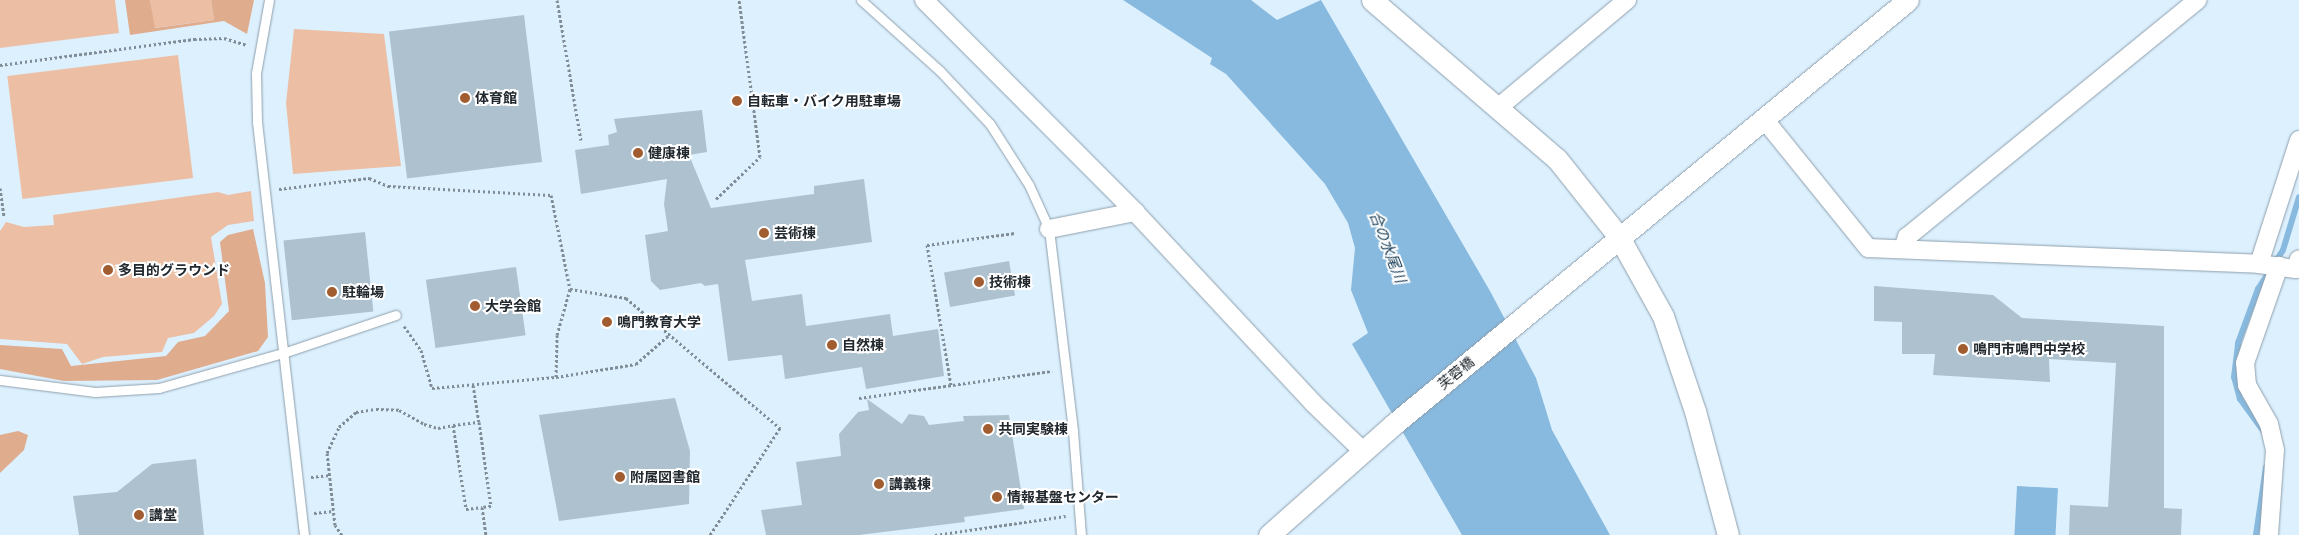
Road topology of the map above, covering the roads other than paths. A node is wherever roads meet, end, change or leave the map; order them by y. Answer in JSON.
{"nodes":[{"id":1,"x":269,"y":0,"type":"edge"},
{"id":2,"x":861,"y":0,"type":"edge"},
{"id":3,"x":924,"y":0,"type":"edge"},
{"id":4,"x":1372,"y":0,"type":"edge"},
{"id":5,"x":1627,"y":0,"type":"edge"},
{"id":6,"x":1908,"y":0,"type":"edge"},
{"id":7,"x":2198,"y":0,"type":"edge"},
{"id":8,"x":1499,"y":107,"type":"junction"},
{"id":9,"x":1764,"y":119,"type":"junction"},
{"id":10,"x":2299,"y":140,"type":"edge"},
{"id":11,"x":1136,"y":212,"type":"junction"},
{"id":12,"x":1049,"y":229,"type":"junction"},
{"id":13,"x":1619,"y":237,"type":"junction"},
{"id":14,"x":1903,"y":249,"type":"junction"},
{"id":15,"x":2299,"y":259,"type":"edge"},
{"id":16,"x":2259,"y":264,"type":"junction"},
{"id":17,"x":2279,"y":266,"type":"junction"},
{"id":18,"x":396,"y":315,"type":"road end"},
{"id":19,"x":283,"y":353,"type":"junction"},
{"id":20,"x":0,"y":380,"type":"edge"},
{"id":21,"x":1364,"y":452,"type":"junction"},
{"id":22,"x":304,"y":535,"type":"edge"},
{"id":23,"x":1081,"y":535,"type":"edge"},
{"id":24,"x":1269,"y":535,"type":"edge"},
{"id":25,"x":1728,"y":535,"type":"edge"},
{"id":26,"x":2269,"y":535,"type":"edge"}],
"edges":[{"from":1,"to":19,"type":"lane"},
{"from":2,"to":12,"type":"lane"},
{"from":3,"to":11,"type":"street"},
{"from":4,"to":8,"type":"street"},
{"from":5,"to":8,"type":"street"},
{"from":6,"to":9,"type":"street","name":"芙蓉橋"},
{"from":7,"to":14,"type":"street"},
{"from":8,"to":13,"type":"street"},
{"from":9,"to":13,"type":"street","name":"芙蓉橋"},
{"from":9,"to":14,"type":"street"},
{"from":10,"to":16,"type":"street"},
{"from":11,"to":12,"type":"street"},
{"from":11,"to":21,"type":"street"},
{"from":12,"to":23,"type":"lane"},
{"from":13,"to":21,"type":"street","name":"芙蓉橋"},
{"from":13,"to":25,"type":"street"},
{"from":14,"to":16,"type":"street"},
{"from":15,"to":17,"type":"street"},
{"from":16,"to":17,"type":"street"},
{"from":17,"to":26,"type":"street"},
{"from":18,"to":19,"type":"lane"},
{"from":19,"to":20,"type":"lane"},
{"from":19,"to":22,"type":"lane"},
{"from":21,"to":24,"type":"street","name":"芙蓉橋"}]}
